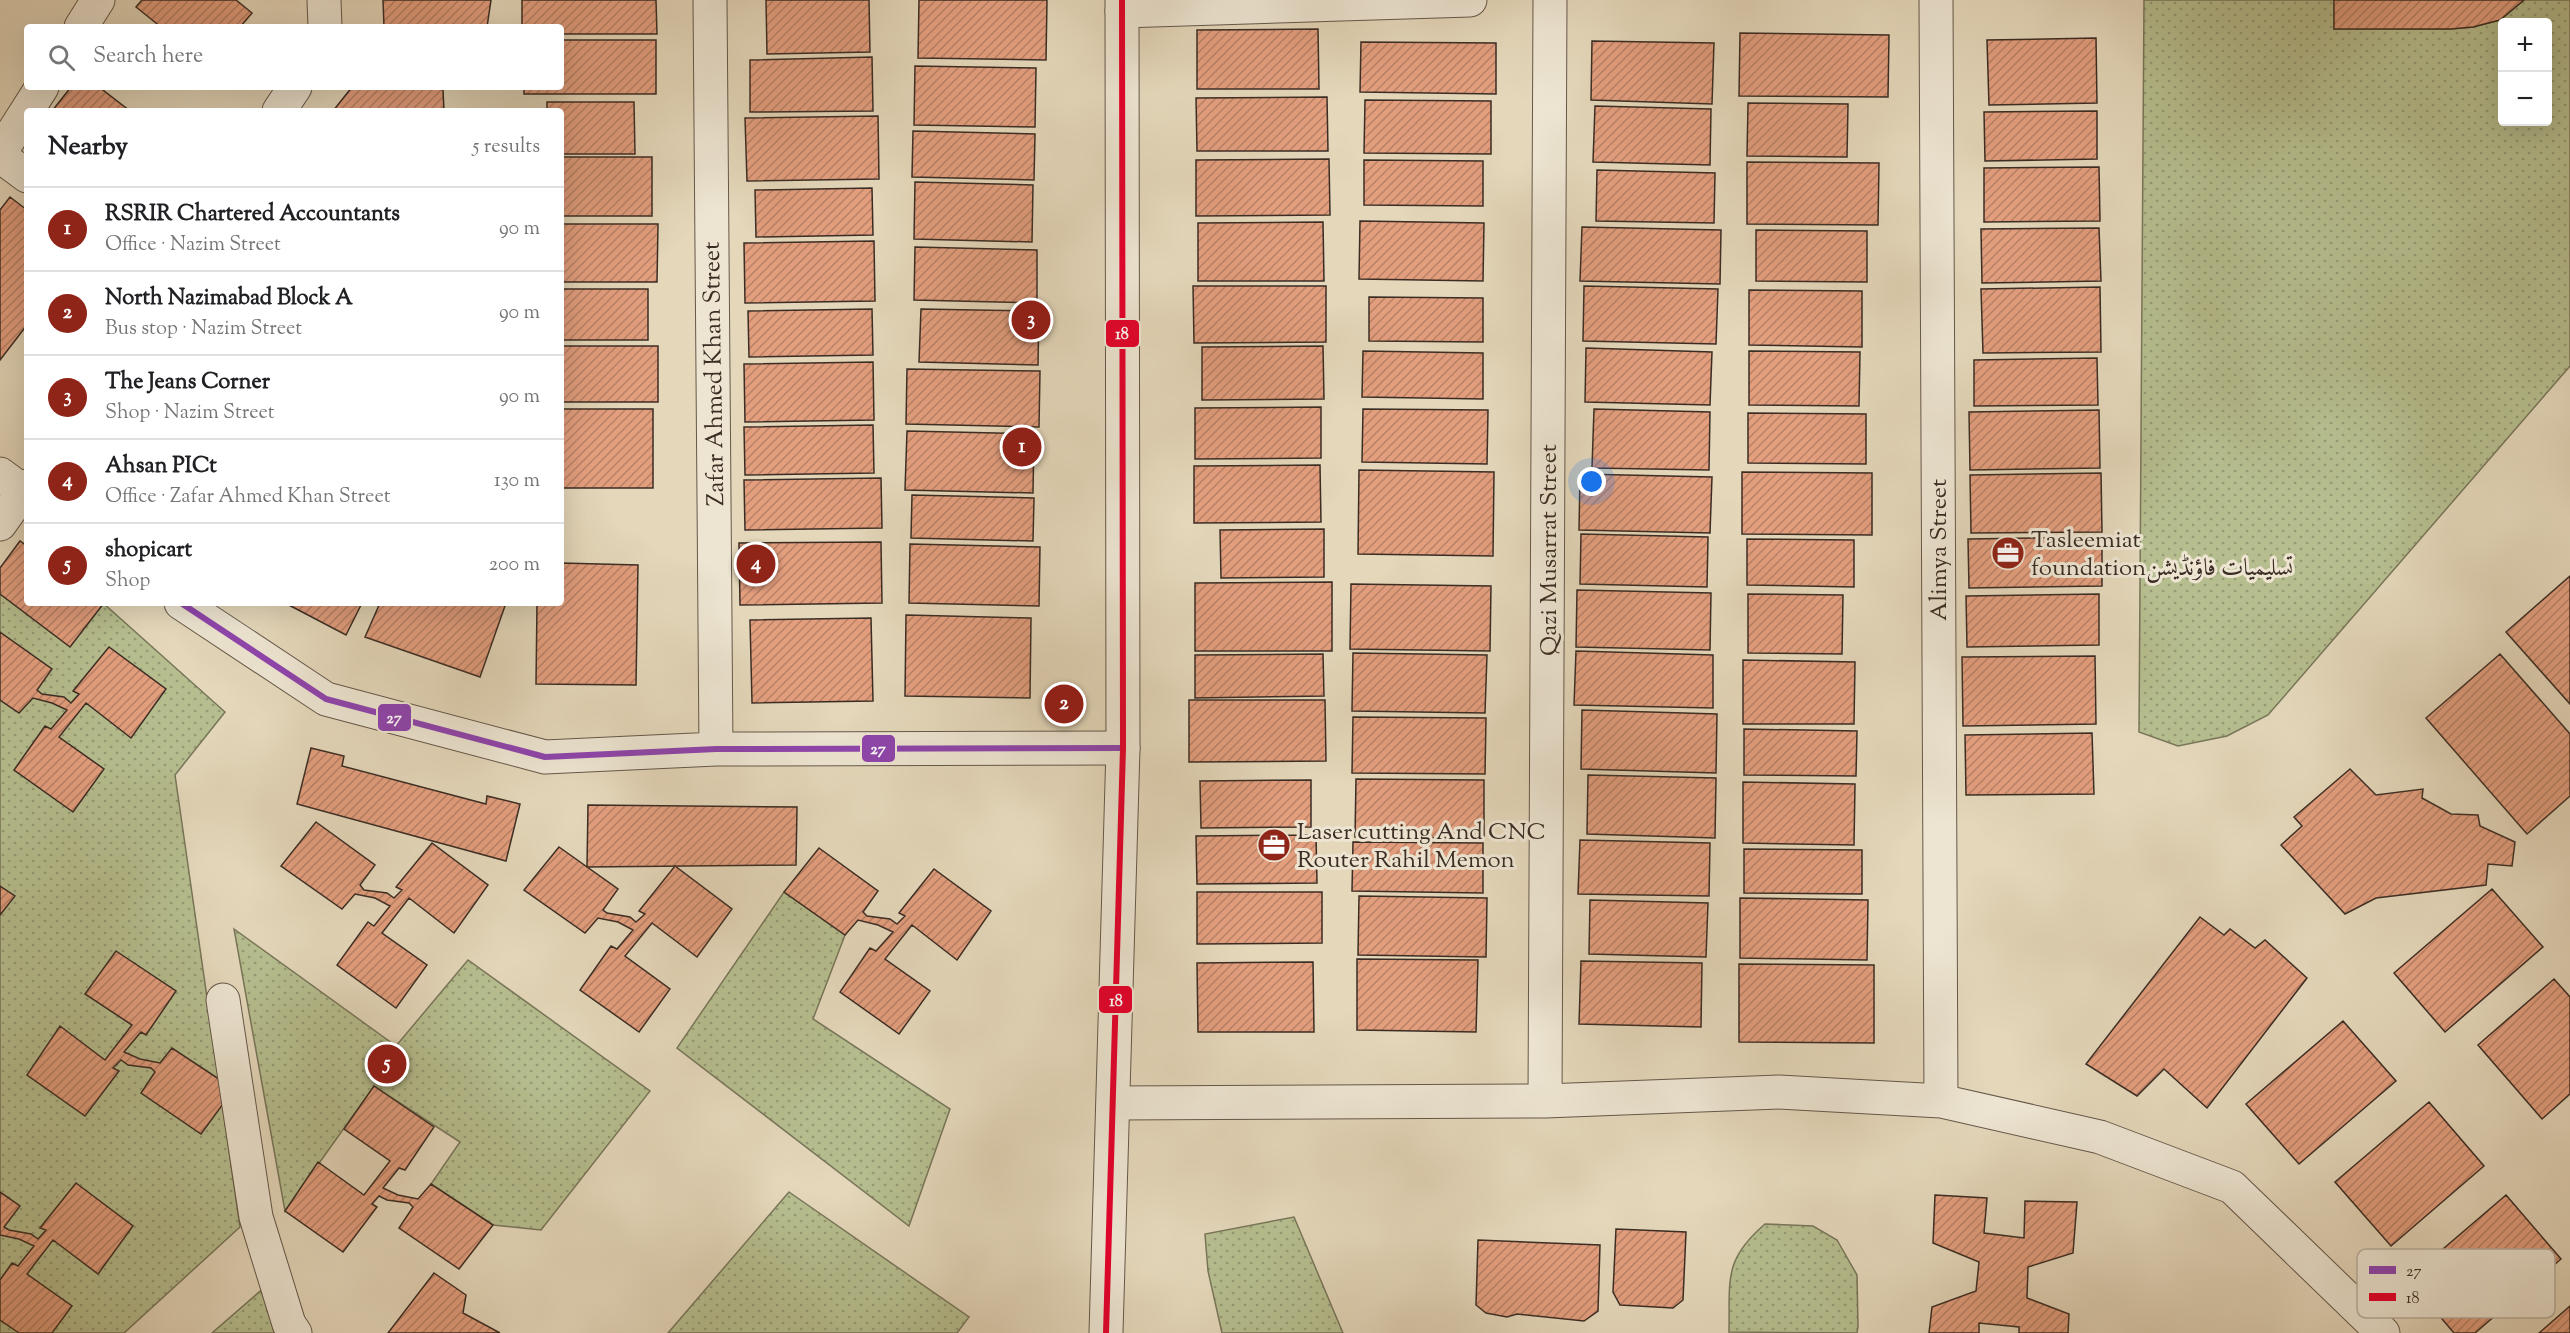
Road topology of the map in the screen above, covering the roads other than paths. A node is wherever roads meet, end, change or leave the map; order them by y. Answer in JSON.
{"nodes":[{"id":1,"x":98,"y":0,"type":"edge"},
{"id":2,"x":324,"y":0,"type":"edge"},
{"id":3,"x":710,"y":0,"type":"edge"},
{"id":4,"x":1470,"y":0,"type":"edge"},
{"id":5,"x":1550,"y":0,"type":"edge"},
{"id":6,"x":1935,"y":0,"type":"edge"},
{"id":7,"x":1122,"y":5,"type":"edge"},
{"id":8,"x":83,"y":24,"type":"edge"},
{"id":9,"x":325,"y":24,"type":"edge"},
{"id":10,"x":40,"y":90,"type":"edge"},
{"id":11,"x":293,"y":90,"type":"edge"},
{"id":12,"x":29,"y":108,"type":"edge"},
{"id":13,"x":281,"y":108,"type":"edge"},
{"id":14,"x":24,"y":116,"type":"edge"},
{"id":15,"x":0,"y":154,"type":"edge"},
{"id":16,"x":24,"y":174,"type":"edge"},
{"id":17,"x":19,"y":486,"type":"edge"},
{"id":18,"x":0,"y":524,"type":"edge"},
{"id":19,"x":186,"y":606,"type":"edge"},
{"id":20,"x":1123,"y":748,"type":"junction"},
{"id":21,"x":716,"y":749,"type":"junction"},
{"id":22,"x":223,"y":1000,"type":"dead end"},
{"id":23,"x":1545,"y":1101,"type":"junction"},
{"id":24,"x":1941,"y":1101,"type":"junction"},
{"id":25,"x":1114,"y":1103,"type":"junction"},
{"id":26,"x":2357,"y":1309,"type":"edge"},
{"id":27,"x":2367,"y":1318,"type":"edge"},
{"id":28,"x":295,"y":1333,"type":"edge"},
{"id":29,"x":1106,"y":1333,"type":"edge"},
{"id":30,"x":2382,"y":1333,"type":"edge"}],
"edges":[{"from":1,"to":8,"type":"street"},
{"from":2,"to":9,"type":"street"},
{"from":3,"to":21,"type":"street","name":"Zafar Ahmed Khan Street"},
{"from":4,"to":7,"type":"street"},
{"from":5,"to":23,"type":"street","name":"Qazi Musarrat Street"},
{"from":6,"to":24,"type":"street","name":"Alimya Street"},
{"from":7,"to":20,"type":"street"},
{"from":10,"to":12,"type":"street"},
{"from":11,"to":13,"type":"street"},
{"from":14,"to":15,"type":"street"},
{"from":15,"to":16,"type":"street"},
{"from":17,"to":18,"type":"street"},
{"from":19,"to":21,"type":"street"},
{"from":20,"to":21,"type":"street"},
{"from":20,"to":25,"type":"street"},
{"from":22,"to":28,"type":"street"},
{"from":23,"to":24,"type":"street"},
{"from":23,"to":25,"type":"street"},
{"from":24,"to":26,"type":"street"},
{"from":25,"to":29,"type":"street"},
{"from":27,"to":30,"type":"street"}]}
